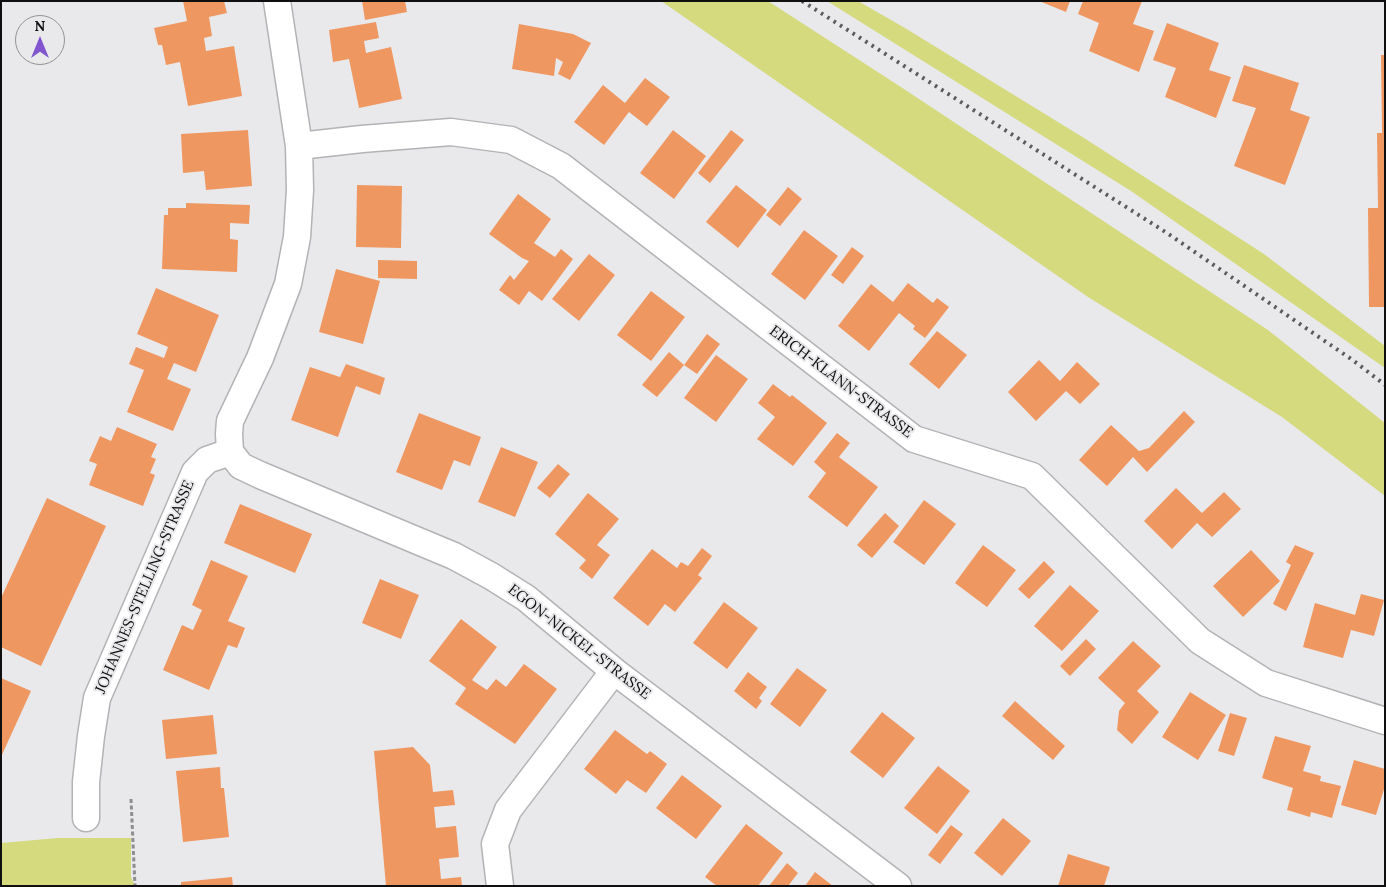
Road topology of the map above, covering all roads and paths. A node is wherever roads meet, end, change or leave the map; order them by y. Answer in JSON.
{"nodes":[{"id":1,"x":277,"y":1,"type":"edge"},
{"id":2,"x":299,"y":146,"type":"junction"},
{"id":3,"x":230,"y":452,"type":"junction"},
{"id":4,"x":614,"y":671,"type":"junction"},
{"id":5,"x":1385,"y":721,"type":"edge"},
{"id":6,"x":131,"y":799,"type":"dead end"},
{"id":7,"x":86,"y":818,"type":"dead end"},
{"id":8,"x":135,"y":886,"type":"edge"},
{"id":9,"x":500,"y":886,"type":"edge"},
{"id":10,"x":898,"y":886,"type":"edge"}],
"edges":[{"from":1,"to":2,"type":"street"},
{"from":2,"to":3,"type":"street"},
{"from":2,"to":5,"type":"street","name":"ERICH-KLANN-STRASSE"},
{"from":3,"to":4,"type":"street","name":"EGON-NICKEL-STRASSE"},
{"from":3,"to":7,"type":"street","name":"JOHANNES-STELLING-STRASSE"},
{"from":4,"to":9,"type":"street"},
{"from":4,"to":10,"type":"street","name":"EGON-NICKEL-STRASSE"},
{"from":6,"to":8,"type":"path"}]}
